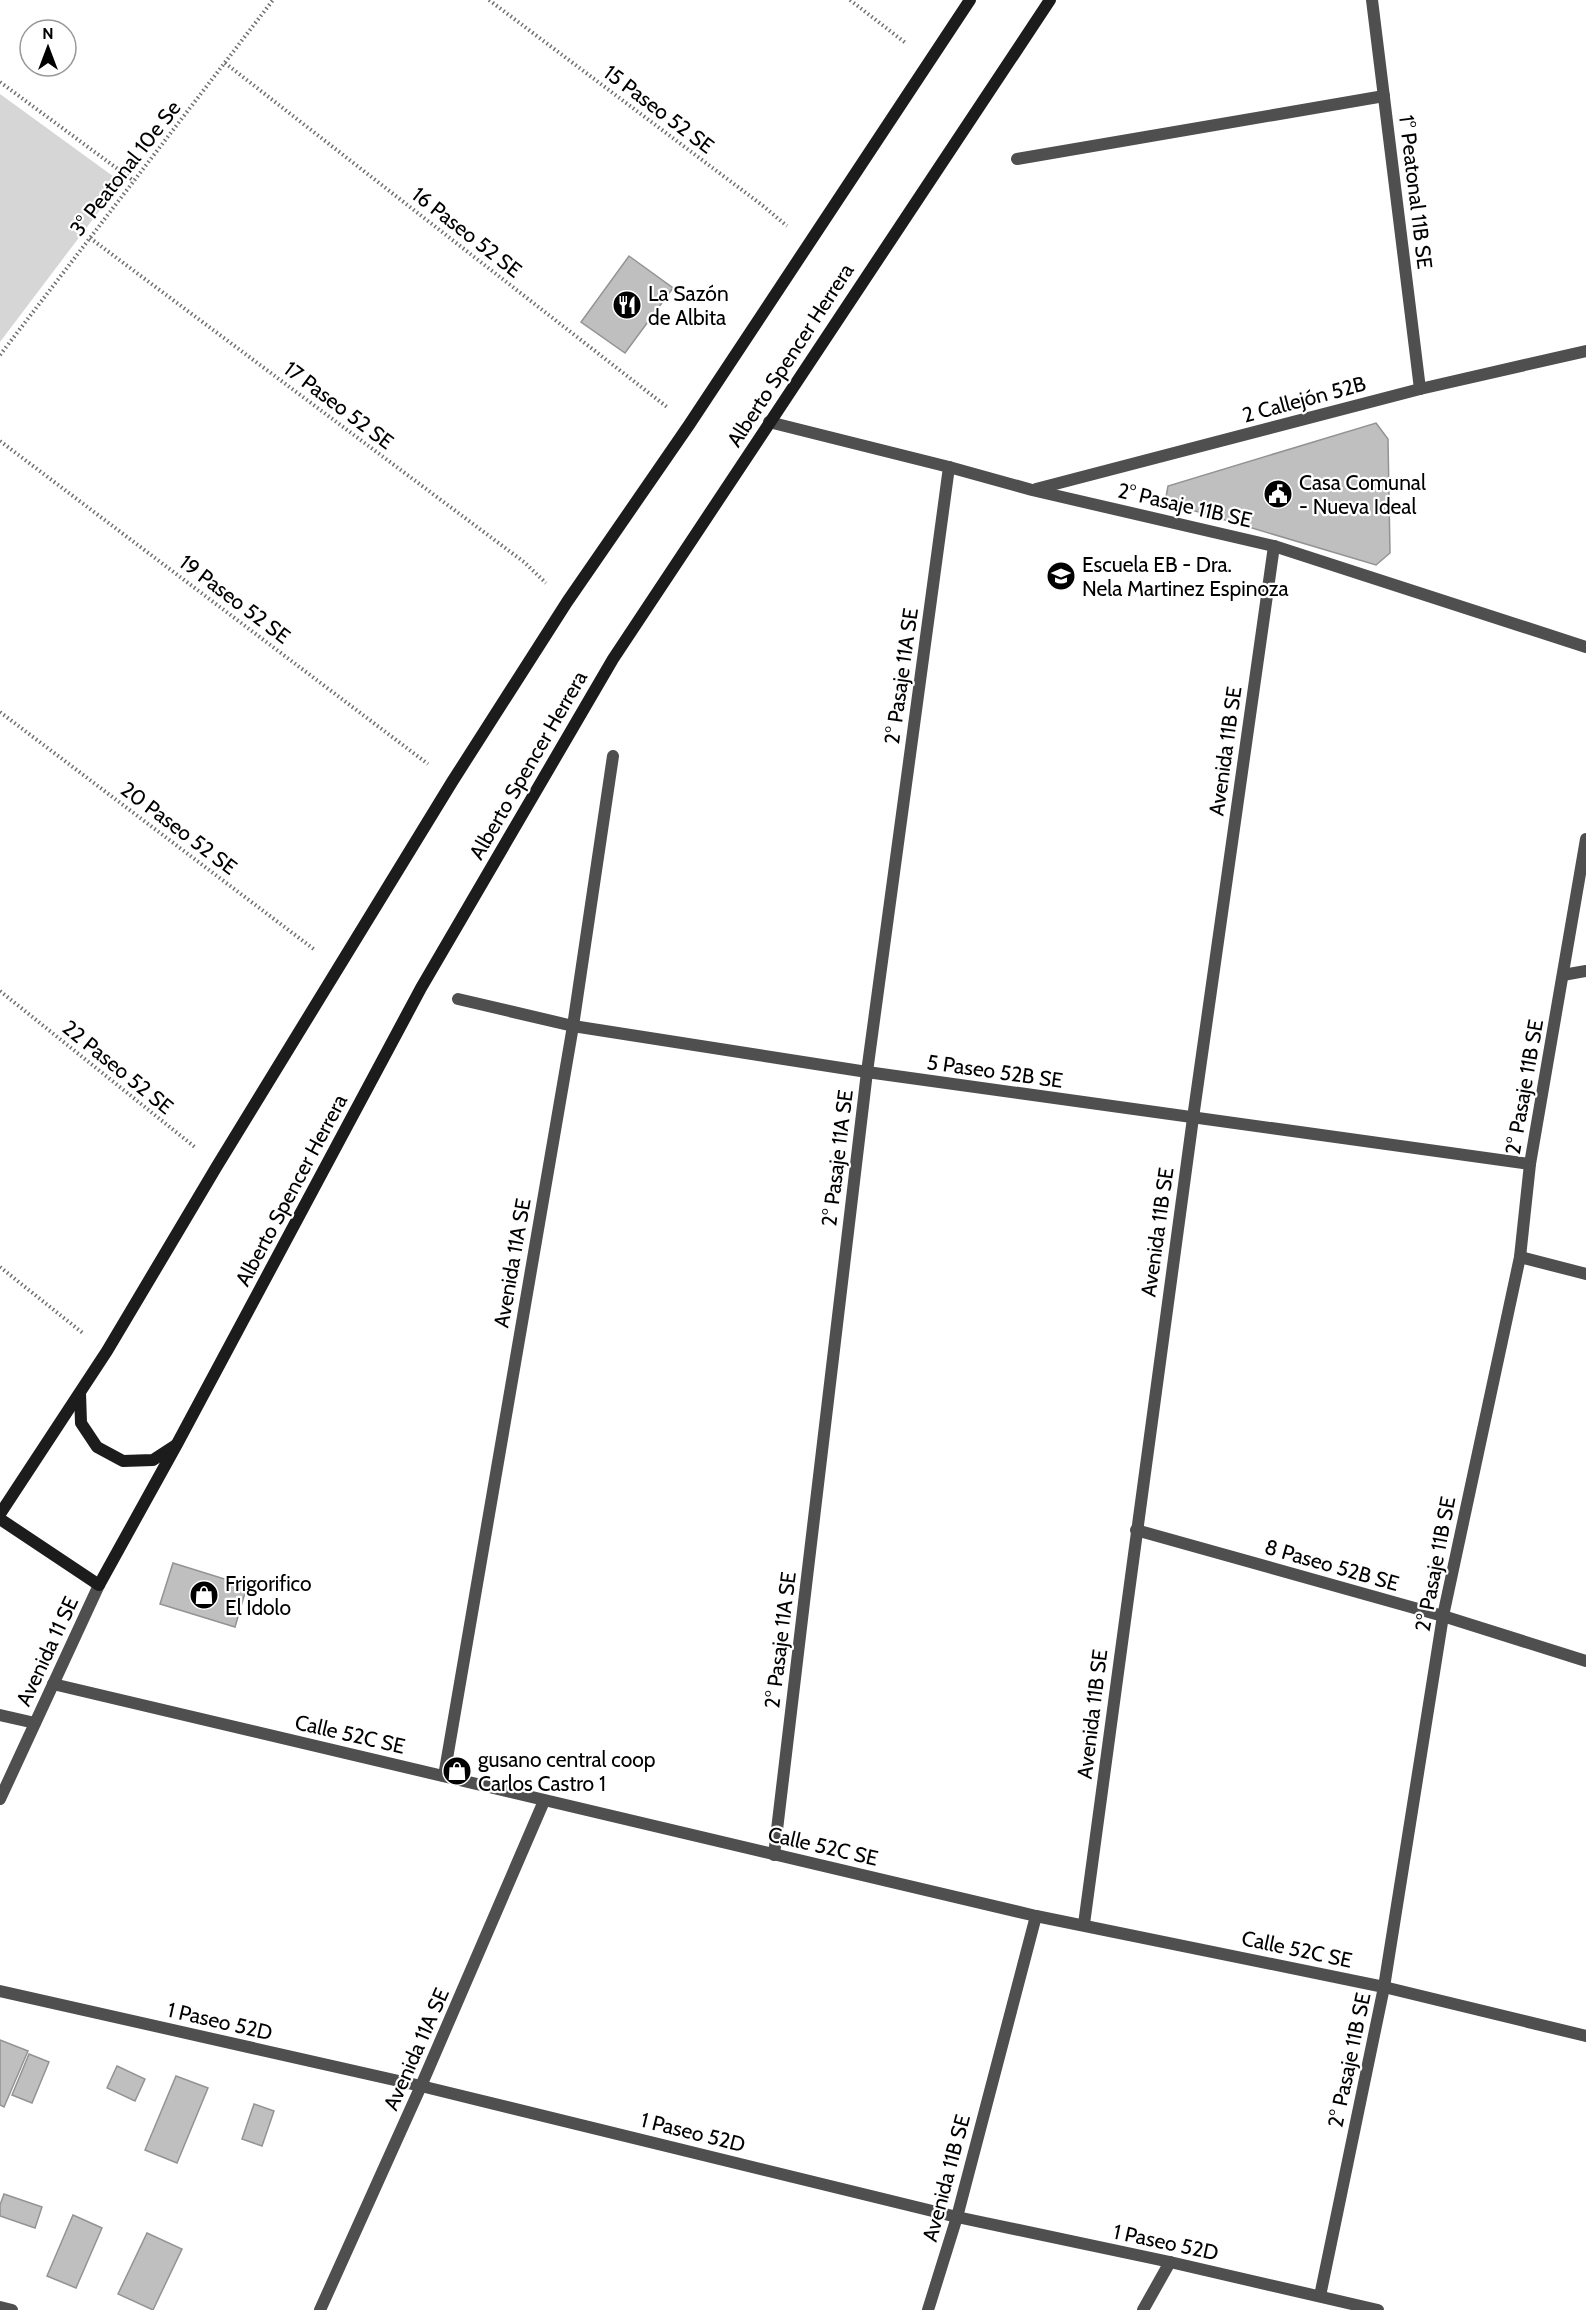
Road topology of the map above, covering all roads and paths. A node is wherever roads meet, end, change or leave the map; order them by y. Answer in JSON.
{"nodes":[{"id":1,"x":273,"y":0,"type":"edge"},
{"id":2,"x":489,"y":0,"type":"edge"},
{"id":3,"x":850,"y":0,"type":"edge"},
{"id":4,"x":970,"y":0,"type":"edge"},
{"id":5,"x":1050,"y":0,"type":"edge"},
{"id":6,"x":1372,"y":0,"type":"edge"},
{"id":7,"x":930,"y":62,"type":"junction"},
{"id":8,"x":225,"y":63,"type":"junction"},
{"id":9,"x":0,"y":82,"type":"edge"},
{"id":10,"x":1384,"y":96,"type":"junction"},
{"id":11,"x":1017,"y":159,"type":"dead end"},
{"id":12,"x":134,"y":181,"type":"junction"},
{"id":13,"x":90,"y":238,"type":"junction"},
{"id":14,"x":809,"y":245,"type":"junction"},
{"id":15,"x":1586,"y":351,"type":"edge"},
{"id":16,"x":0,"y":355,"type":"edge"},
{"id":17,"x":1420,"y":389,"type":"junction"},
{"id":18,"x":769,"y":422,"type":"junction"},
{"id":19,"x":689,"y":425,"type":"junction"},
{"id":20,"x":0,"y":441,"type":"edge"},
{"id":21,"x":949,"y":467,"type":"junction"},
{"id":22,"x":1032,"y":490,"type":"junction"},
{"id":23,"x":1274,"y":546,"type":"junction"},
{"id":24,"x":567,"y":602,"type":"junction"},
{"id":25,"x":1586,"y":647,"type":"edge"},
{"id":26,"x":0,"y":712,"type":"edge"},
{"id":27,"x":613,"y":756,"type":"dead end"},
{"id":28,"x":452,"y":782,"type":"junction"},
{"id":29,"x":1586,"y":839,"type":"edge"},
{"id":30,"x":339,"y":969,"type":"junction"},
{"id":31,"x":1586,"y":971,"type":"edge"},
{"id":32,"x":1563,"y":975,"type":"junction"},
{"id":33,"x":0,"y":991,"type":"edge"},
{"id":34,"x":458,"y":999,"type":"dead end"},
{"id":35,"x":573,"y":1026,"type":"junction"},
{"id":36,"x":867,"y":1072,"type":"junction"},
{"id":37,"x":1192,"y":1118,"type":"junction"},
{"id":38,"x":1530,"y":1164,"type":"junction"},
{"id":39,"x":217,"y":1166,"type":"junction"},
{"id":40,"x":1520,"y":1257,"type":"junction"},
{"id":41,"x":0,"y":1267,"type":"edge"},
{"id":42,"x":1586,"y":1274,"type":"edge"},
{"id":43,"x":107,"y":1352,"type":"junction"},
{"id":44,"x":80,"y":1393,"type":"junction"},
{"id":45,"x":177,"y":1443,"type":"junction"},
{"id":46,"x":0,"y":1516,"type":"edge"},
{"id":47,"x":1136,"y":1530,"type":"junction"},
{"id":48,"x":99,"y":1585,"type":"junction"},
{"id":49,"x":1443,"y":1616,"type":"junction"},
{"id":50,"x":1586,"y":1661,"type":"edge"},
{"id":51,"x":53,"y":1684,"type":"junction"},
{"id":52,"x":0,"y":1714,"type":"edge"},
{"id":53,"x":35,"y":1723,"type":"junction"},
{"id":54,"x":444,"y":1776,"type":"junction"},
{"id":55,"x":0,"y":1799,"type":"edge"},
{"id":56,"x":543,"y":1801,"type":"junction"},
{"id":57,"x":774,"y":1855,"type":"junction"},
{"id":58,"x":1036,"y":1916,"type":"junction"},
{"id":59,"x":1084,"y":1924,"type":"junction"},
{"id":60,"x":1384,"y":1987,"type":"junction"},
{"id":61,"x":0,"y":1991,"type":"edge"},
{"id":62,"x":1586,"y":2036,"type":"edge"},
{"id":63,"x":422,"y":2086,"type":"junction"},
{"id":64,"x":957,"y":2217,"type":"junction"},
{"id":65,"x":1170,"y":2262,"type":"junction"},
{"id":66,"x":1320,"y":2296,"type":"junction"},
{"id":67,"x":0,"y":2307,"type":"edge"},
{"id":68,"x":12,"y":2310,"type":"edge"},
{"id":69,"x":320,"y":2310,"type":"edge"},
{"id":70,"x":928,"y":2310,"type":"edge"},
{"id":71,"x":1143,"y":2310,"type":"edge"},
{"id":72,"x":1378,"y":2310,"type":"edge"}],
"edges":[{"from":1,"to":8,"type":"path","name":"3° Peatonal 10e Se"},
{"from":2,"to":14,"type":"path","name":"15 Paseo 52 SE"},
{"from":3,"to":7,"type":"path"},
{"from":4,"to":7,"type":"street","name":"Alberto Spencer Herrera"},
{"from":5,"to":18,"type":"street","name":"Alberto Spencer Herrera"},
{"from":6,"to":10,"type":"street","name":"1° Peatonal 11B SE"},
{"from":7,"to":14,"type":"street","name":"Alberto Spencer Herrera"},
{"from":8,"to":12,"type":"path","name":"3° Peatonal 10e Se"},
{"from":8,"to":19,"type":"path","name":"16 Paseo 52 SE"},
{"from":9,"to":12,"type":"path"},
{"from":10,"to":11,"type":"street"},
{"from":10,"to":17,"type":"street","name":"1° Peatonal 11B SE"},
{"from":12,"to":13,"type":"path","name":"3° Peatonal 10e Se"},
{"from":13,"to":16,"type":"path","name":"3° Peatonal 10e Se"},
{"from":13,"to":24,"type":"path","name":"17 Paseo 52 SE"},
{"from":14,"to":19,"type":"street","name":"Alberto Spencer Herrera"},
{"from":15,"to":17,"type":"street","name":"2 Callejón 52B"},
{"from":17,"to":22,"type":"street","name":"2 Callejón 52B"},
{"from":18,"to":21,"type":"street","name":"2° Pasaje 11B SE"},
{"from":18,"to":45,"type":"street","name":"Alberto Spencer Herrera"},
{"from":19,"to":24,"type":"street","name":"Alberto Spencer Herrera"},
{"from":20,"to":28,"type":"path","name":"19 Paseo 52 SE"},
{"from":21,"to":22,"type":"street","name":"2° Pasaje 11B SE"},
{"from":21,"to":36,"type":"street","name":"2° Pasaje 11A SE"},
{"from":22,"to":23,"type":"street","name":"2° Pasaje 11B SE"},
{"from":23,"to":25,"type":"street","name":"2° Pasaje 11B SE"},
{"from":23,"to":37,"type":"street","name":"Avenida 11B SE"},
{"from":24,"to":28,"type":"street","name":"Alberto Spencer Herrera"},
{"from":26,"to":30,"type":"path","name":"20 Paseo 52 SE"},
{"from":27,"to":35,"type":"street","name":"Avenida 11A SE"},
{"from":28,"to":30,"type":"street","name":"Alberto Spencer Herrera"},
{"from":29,"to":32,"type":"street","name":"2° Pasaje 11B SE"},
{"from":30,"to":39,"type":"street","name":"Alberto Spencer Herrera"},
{"from":31,"to":32,"type":"street"},
{"from":32,"to":38,"type":"street","name":"2° Pasaje 11B SE"},
{"from":33,"to":39,"type":"path","name":"22 Paseo 52 SE"},
{"from":34,"to":35,"type":"street","name":"5 Paseo 52B SE"},
{"from":35,"to":36,"type":"street","name":"5 Paseo 52B SE"},
{"from":35,"to":54,"type":"street","name":"Avenida 11A SE"},
{"from":36,"to":37,"type":"street","name":"5 Paseo 52B SE"},
{"from":36,"to":57,"type":"street","name":"2° Pasaje 11A SE"},
{"from":37,"to":38,"type":"street","name":"5 Paseo 52B SE"},
{"from":37,"to":47,"type":"street","name":"Avenida 11B SE"},
{"from":38,"to":40,"type":"street","name":"2° Pasaje 11B SE"},
{"from":39,"to":43,"type":"street","name":"Alberto Spencer Herrera"},
{"from":40,"to":42,"type":"street"},
{"from":40,"to":49,"type":"street","name":"2° Pasaje 11B SE"},
{"from":41,"to":43,"type":"path"},
{"from":43,"to":44,"type":"street","name":"Alberto Spencer Herrera"},
{"from":44,"to":45,"type":"street"},
{"from":44,"to":46,"type":"street","name":"Alberto Spencer Herrera"},
{"from":45,"to":48,"type":"street","name":"Alberto Spencer Herrera"},
{"from":46,"to":48,"type":"street"},
{"from":47,"to":49,"type":"street","name":"8 Paseo 52B SE"},
{"from":47,"to":59,"type":"street","name":"Avenida 11B SE"},
{"from":48,"to":51,"type":"street","name":"Avenida 11 SE"},
{"from":49,"to":50,"type":"street","name":"8 Paseo 52B SE"},
{"from":49,"to":60,"type":"street","name":"2° Pasaje 11B SE"},
{"from":51,"to":53,"type":"street","name":"Avenida 11 SE"},
{"from":51,"to":54,"type":"street","name":"Calle 52C SE"},
{"from":52,"to":53,"type":"street"},
{"from":53,"to":55,"type":"street","name":"Avenida 11 SE"},
{"from":54,"to":56,"type":"street","name":"Calle 52C SE"},
{"from":56,"to":57,"type":"street","name":"Calle 52C SE"},
{"from":56,"to":63,"type":"street","name":"Avenida 11A SE"},
{"from":57,"to":58,"type":"street","name":"Calle 52C SE"},
{"from":58,"to":59,"type":"street","name":"Calle 52C SE"},
{"from":58,"to":64,"type":"street","name":"Avenida 11B SE"},
{"from":59,"to":60,"type":"street","name":"Calle 52C SE"},
{"from":60,"to":62,"type":"street","name":"Calle 52C SE"},
{"from":60,"to":66,"type":"street","name":"2° Pasaje 11B SE"},
{"from":61,"to":63,"type":"street","name":"1 Paseo 52D"},
{"from":63,"to":64,"type":"street","name":"1 Paseo 52D"},
{"from":63,"to":69,"type":"street","name":"Avenida 11A SE"},
{"from":64,"to":65,"type":"street","name":"1 Paseo 52D"},
{"from":64,"to":70,"type":"street","name":"Avenida 11B SE"},
{"from":65,"to":66,"type":"street","name":"1 Paseo 52D"},
{"from":65,"to":71,"type":"street"},
{"from":66,"to":72,"type":"street","name":"1 Paseo 52D"},
{"from":67,"to":68,"type":"street"}]}
